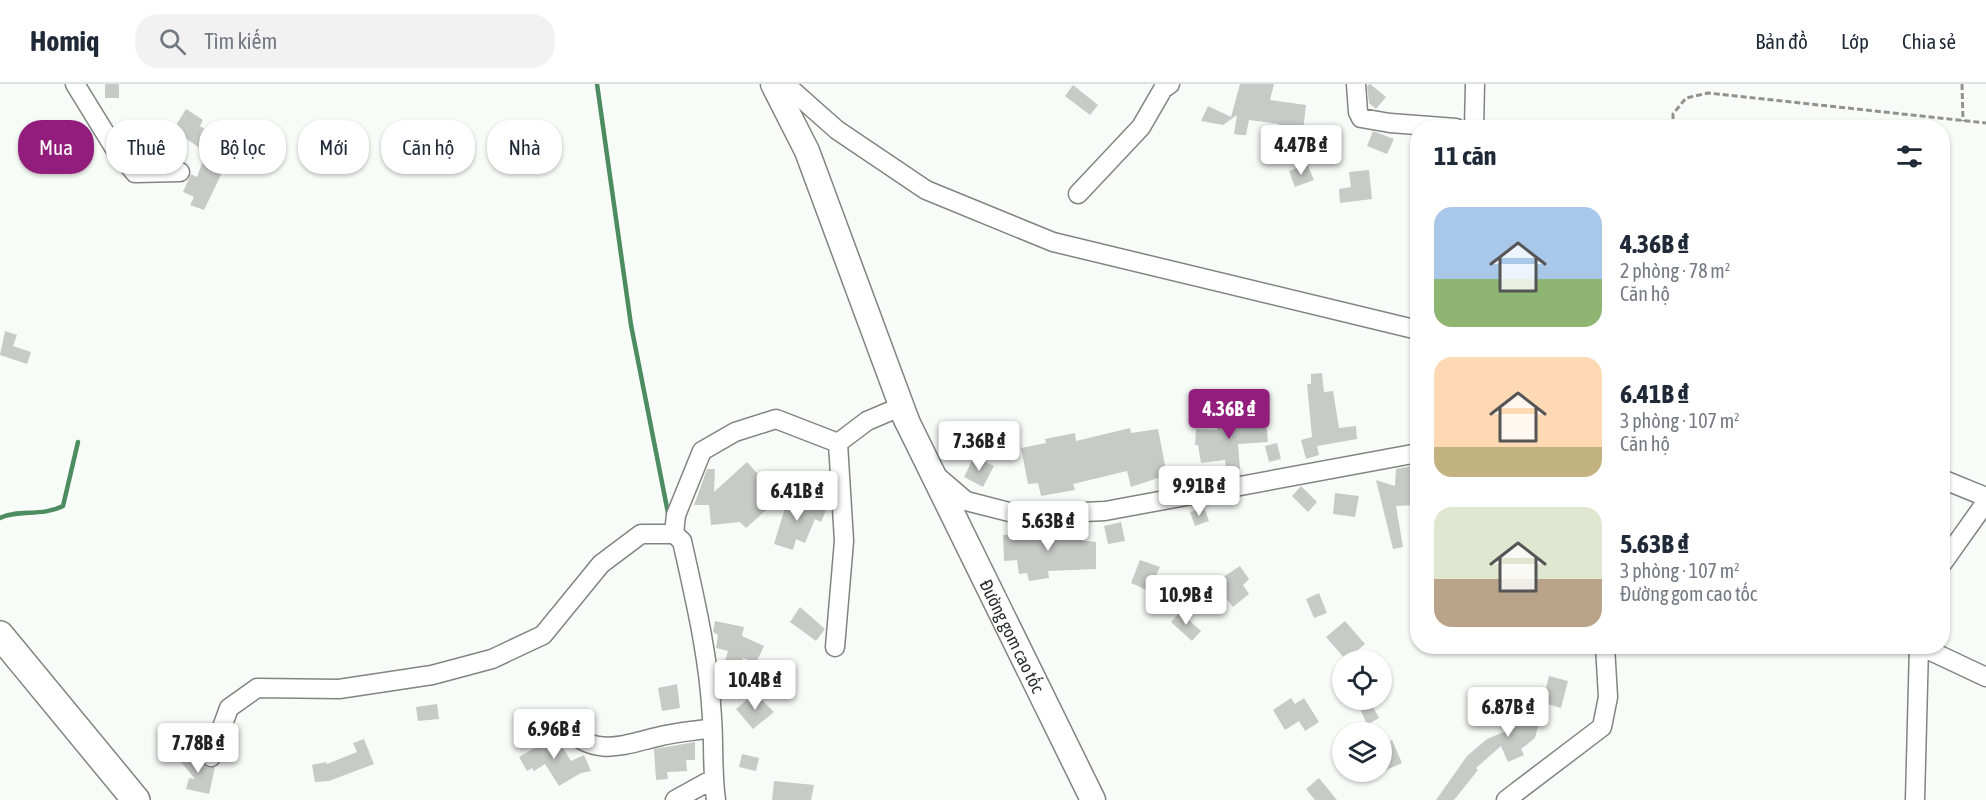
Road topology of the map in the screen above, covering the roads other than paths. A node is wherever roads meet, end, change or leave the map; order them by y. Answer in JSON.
{"nodes":[{"id":1,"x":75,"y":84,"type":"edge"},
{"id":2,"x":773,"y":84,"type":"edge"},
{"id":3,"x":784,"y":84,"type":"edge"},
{"id":4,"x":1170,"y":84,"type":"edge"},
{"id":5,"x":1356,"y":84,"type":"edge"},
{"id":6,"x":1475,"y":84,"type":"edge"},
{"id":7,"x":1474,"y":120,"type":"edge"},
{"id":8,"x":1410,"y":123,"type":"edge"},
{"id":9,"x":106,"y":134,"type":"edge"},
{"id":10,"x":1078,"y":194,"type":"dead end"},
{"id":11,"x":1410,"y":328,"type":"edge"},
{"id":12,"x":900,"y":407,"type":"junction"},
{"id":13,"x":838,"y":443,"type":"junction"},
{"id":14,"x":1410,"y":454,"type":"edge"},
{"id":15,"x":933,"y":473,"type":"joint"},
{"id":16,"x":1950,"y":482,"type":"edge"},
{"id":17,"x":1986,"y":500,"type":"edge"},
{"id":18,"x":674,"y":534,"type":"junction"},
{"id":19,"x":1950,"y":552,"type":"edge"},
{"id":20,"x":0,"y":635,"type":"edge"},
{"id":21,"x":835,"y":647,"type":"dead end"},
{"id":22,"x":1605,"y":654,"type":"edge"},
{"id":23,"x":1920,"y":654,"type":"edge"},
{"id":24,"x":1937,"y":654,"type":"edge"},
{"id":25,"x":1986,"y":677,"type":"edge"},
{"id":26,"x":563,"y":725,"type":"dead end"},
{"id":27,"x":712,"y":728,"type":"junction"},
{"id":28,"x":211,"y":757,"type":"dead end"},
{"id":29,"x":713,"y":779,"type":"junction"},
{"id":30,"x":136,"y":800,"type":"edge"},
{"id":31,"x":675,"y":800,"type":"edge"},
{"id":32,"x":716,"y":800,"type":"edge"},
{"id":33,"x":1093,"y":800,"type":"edge"},
{"id":34,"x":1506,"y":800,"type":"edge"},
{"id":35,"x":1915,"y":800,"type":"edge"}],
"edges":[{"from":1,"to":9,"type":"street"},
{"from":2,"to":12,"type":"main road"},
{"from":3,"to":11,"type":"street"},
{"from":4,"to":10,"type":"street"},
{"from":5,"to":8,"type":"street"},
{"from":6,"to":7,"type":"street"},
{"from":12,"to":13,"type":"street"},
{"from":12,"to":15,"type":"main road"},
{"from":12,"to":33,"type":"main road","name":"Đường gom cao tốc"},
{"from":13,"to":18,"type":"street"},
{"from":13,"to":21,"type":"street"},
{"from":14,"to":15,"type":"street"},
{"from":16,"to":17,"type":"street"},
{"from":17,"to":19,"type":"street"},
{"from":18,"to":27,"type":"street"},
{"from":18,"to":28,"type":"street"},
{"from":20,"to":30,"type":"highway"},
{"from":22,"to":34,"type":"street"},
{"from":23,"to":35,"type":"street"},
{"from":24,"to":25,"type":"street"},
{"from":26,"to":27,"type":"street"},
{"from":27,"to":29,"type":"street"},
{"from":29,"to":31,"type":"street"},
{"from":29,"to":32,"type":"street"}]}
